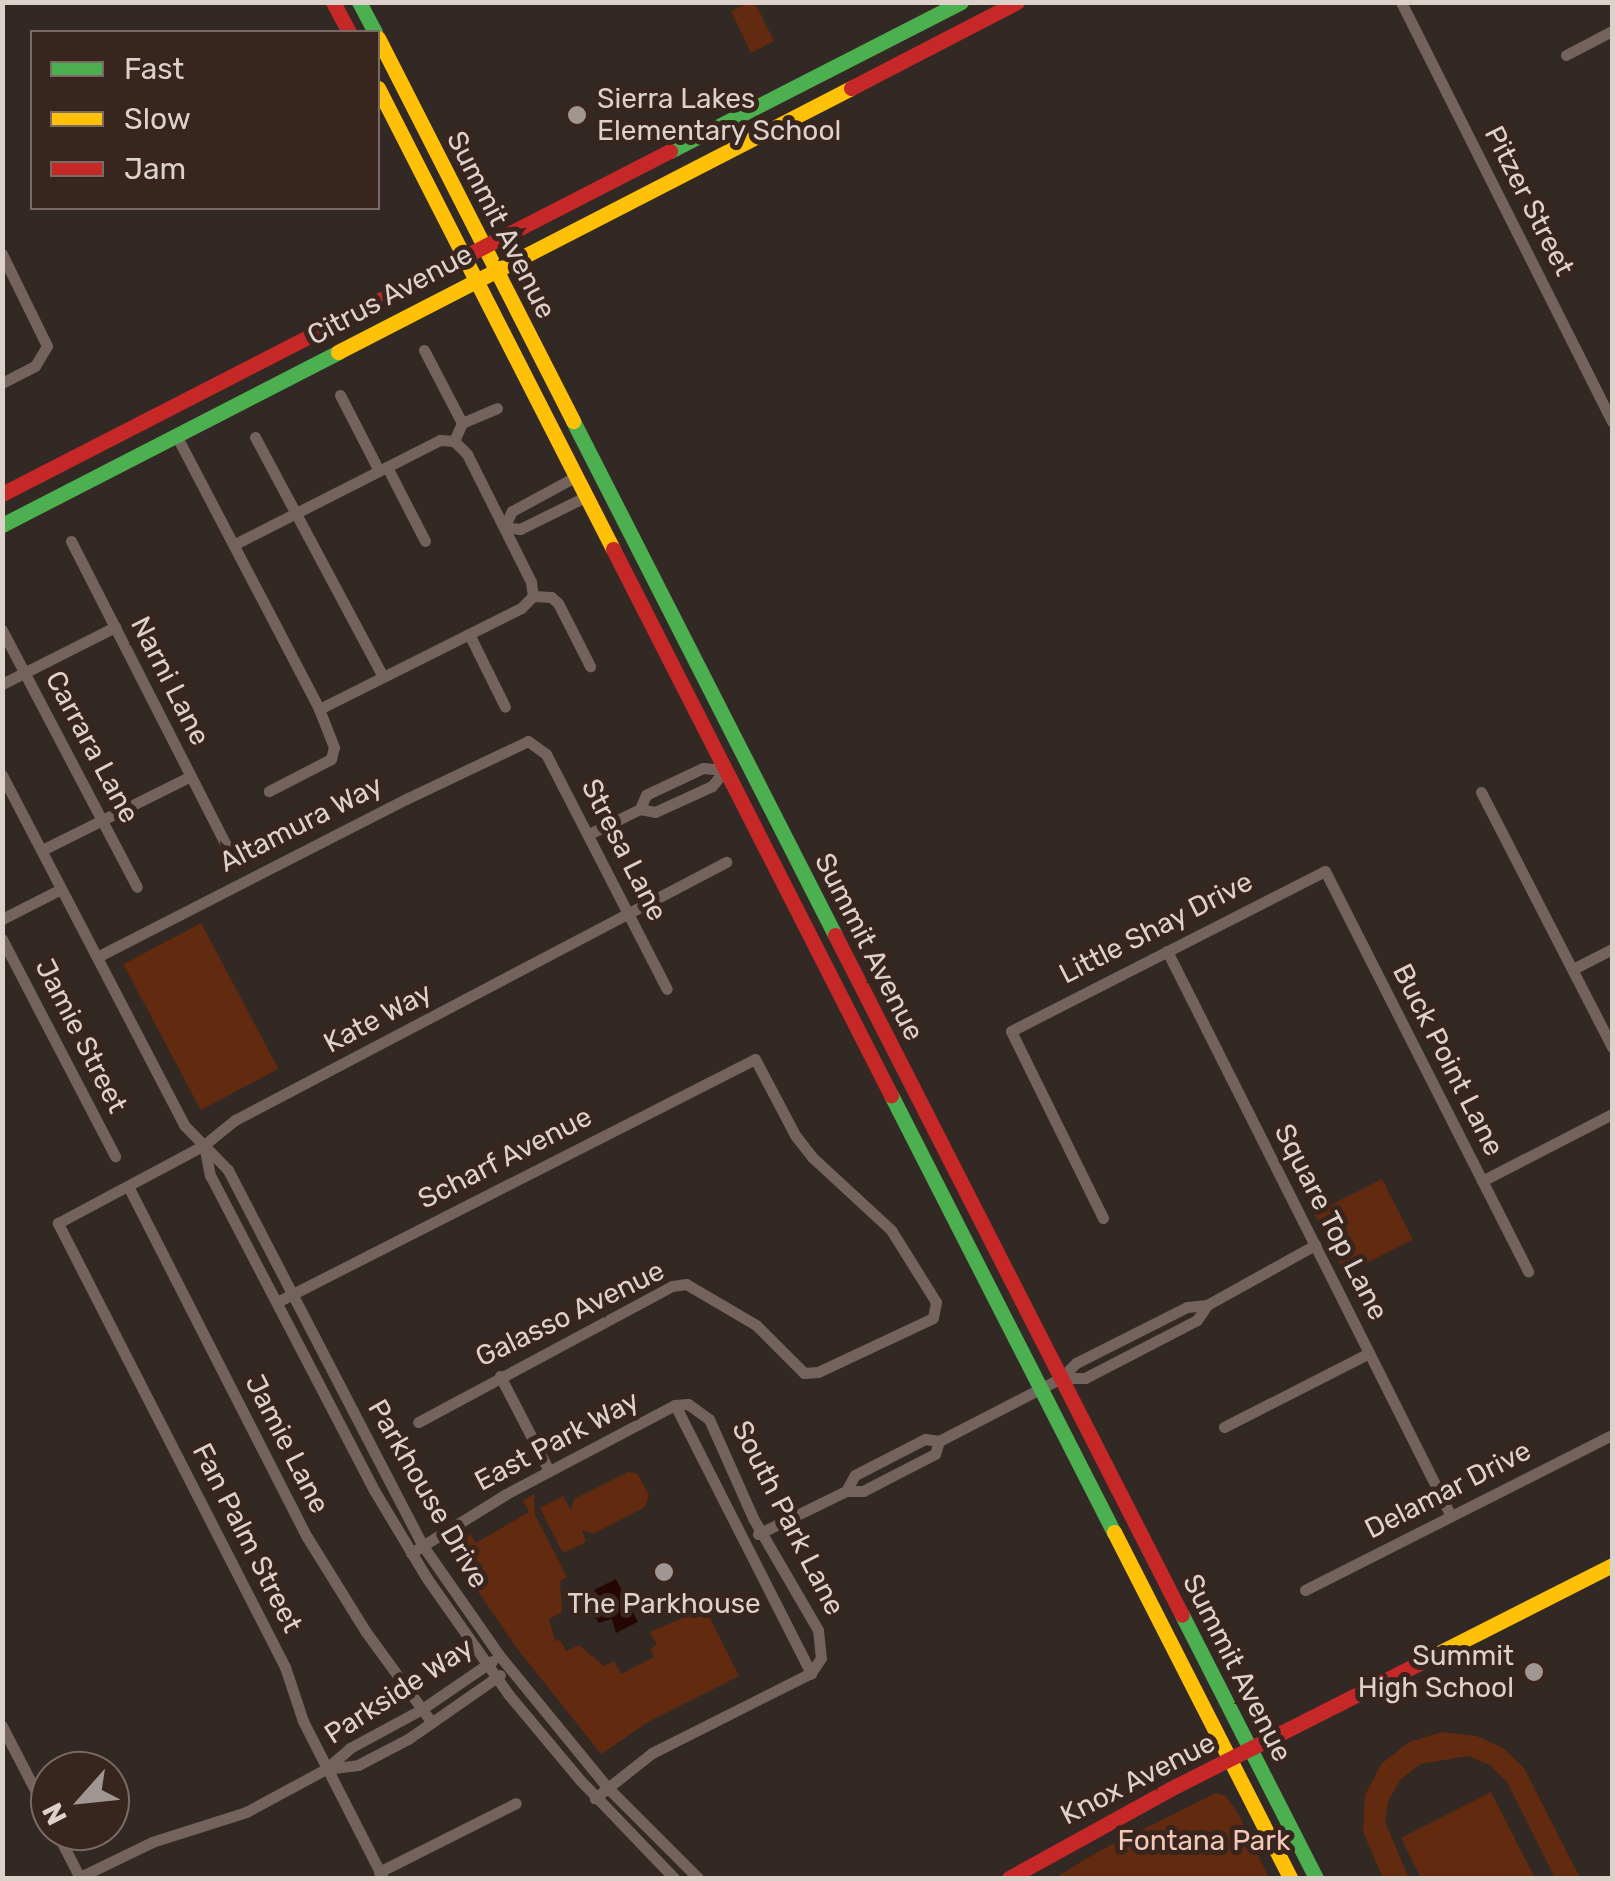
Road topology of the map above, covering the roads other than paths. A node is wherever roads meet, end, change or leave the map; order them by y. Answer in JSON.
{"nodes":[{"id":1,"x":333,"y":2,"type":"edge"},
{"id":2,"x":359,"y":2,"type":"edge"},
{"id":3,"x":961,"y":2,"type":"edge"},
{"id":4,"x":1016,"y":2,"type":"edge"},
{"id":5,"x":1401,"y":2,"type":"edge"},
{"id":6,"x":348,"y":30,"type":"edge"},
{"id":7,"x":373,"y":30,"type":"edge"},
{"id":8,"x":1612,"y":32,"type":"edge"},
{"id":9,"x":380,"y":43,"type":"edge"},
{"id":10,"x":1566,"y":55,"type":"dead end"},
{"id":11,"x":380,"y":92,"type":"edge"},
{"id":12,"x":484,"y":245,"type":"junction"},
{"id":13,"x":2,"y":254,"type":"edge"},
{"id":14,"x":463,"y":256,"type":"junction"},
{"id":15,"x":496,"y":268,"type":"junction"},
{"id":16,"x":475,"y":279,"type":"junction"},
{"id":17,"x":424,"y":350,"type":"dead end"},
{"id":18,"x":2,"y":383,"type":"edge"},
{"id":19,"x":340,"y":394,"type":"dead end"},
{"id":20,"x":497,"y":408,"type":"dead end"},
{"id":21,"x":1612,"y":422,"type":"edge"},
{"id":22,"x":462,"y":423,"type":"junction"},
{"id":23,"x":176,"y":435,"type":"junction"},
{"id":24,"x":255,"y":437,"type":"dead end"},
{"id":25,"x":454,"y":440,"type":"junction"},
{"id":26,"x":383,"y":469,"type":"junction"},
{"id":27,"x":575,"y":477,"type":"junction"},
{"id":28,"x":2,"y":494,"type":"edge"},
{"id":29,"x":585,"y":497,"type":"junction"},
{"id":30,"x":529,"y":502,"type":"junction"},
{"id":31,"x":297,"y":512,"type":"junction"},
{"id":32,"x":539,"y":520,"type":"junction"},
{"id":33,"x":2,"y":525,"type":"edge"},
{"id":34,"x":504,"y":526,"type":"junction"},
{"id":35,"x":70,"y":540,"type":"dead end"},
{"id":36,"x":425,"y":542,"type":"dead end"},
{"id":37,"x":235,"y":544,"type":"junction"},
{"id":38,"x":533,"y":596,"type":"junction"},
{"id":39,"x":115,"y":627,"type":"junction"},
{"id":40,"x":2,"y":630,"type":"edge"},
{"id":41,"x":469,"y":634,"type":"junction"},
{"id":42,"x":590,"y":666,"type":"dead end"},
{"id":43,"x":25,"y":673,"type":"junction"},
{"id":44,"x":384,"y":677,"type":"junction"},
{"id":45,"x":2,"y":684,"type":"edge"},
{"id":46,"x":505,"y":707,"type":"dead end"},
{"id":47,"x":319,"y":709,"type":"junction"},
{"id":48,"x":528,"y":741,"type":"joint"},
{"id":49,"x":725,"y":770,"type":"junction"},
{"id":50,"x":2,"y":775,"type":"edge"},
{"id":51,"x":190,"y":776,"type":"junction"},
{"id":52,"x":269,"y":791,"type":"dead end"},
{"id":53,"x":1480,"y":792,"type":"dead end"},
{"id":54,"x":640,"y":809,"type":"junction"},
{"id":55,"x":102,"y":820,"type":"junction"},
{"id":56,"x":589,"y":834,"type":"junction"},
{"id":57,"x":226,"y":845,"type":"dead end"},
{"id":58,"x":42,"y":850,"type":"junction"},
{"id":59,"x":726,"y":862,"type":"dead end"},
{"id":60,"x":1324,"y":871,"type":"joint"},
{"id":61,"x":61,"y":888,"type":"junction"},
{"id":62,"x":137,"y":888,"type":"dead end"},
{"id":63,"x":629,"y":914,"type":"junction"},
{"id":64,"x":2,"y":918,"type":"edge"},
{"id":65,"x":2,"y":938,"type":"edge"},
{"id":66,"x":1612,"y":949,"type":"edge"},
{"id":67,"x":1167,"y":950,"type":"junction"},
{"id":68,"x":99,"y":956,"type":"junction"},
{"id":69,"x":1573,"y":969,"type":"junction"},
{"id":70,"x":667,"y":989,"type":"dead end"},
{"id":71,"x":1612,"y":1047,"type":"edge"},
{"id":72,"x":1612,"y":1114,"type":"edge"},
{"id":73,"x":204,"y":1145,"type":"junction"},
{"id":74,"x":115,"y":1156,"type":"dead end"},
{"id":75,"x":1482,"y":1181,"type":"junction"},
{"id":76,"x":129,"y":1188,"type":"junction"},
{"id":77,"x":1104,"y":1218,"type":"dead end"},
{"id":78,"x":58,"y":1223,"type":"joint"},
{"id":79,"x":1315,"y":1245,"type":"junction"},
{"id":80,"x":1528,"y":1272,"type":"dead end"},
{"id":81,"x":290,"y":1295,"type":"junction"},
{"id":82,"x":277,"y":1302,"type":"junction"},
{"id":83,"x":936,"y":1302,"type":"joint"},
{"id":84,"x":1207,"y":1304,"type":"junction"},
{"id":85,"x":1150,"y":1325,"type":"junction"},
{"id":86,"x":1158,"y":1340,"type":"junction"},
{"id":87,"x":1369,"y":1353,"type":"junction"},
{"id":88,"x":500,"y":1376,"type":"junction"},
{"id":89,"x":1061,"y":1378,"type":"junction"},
{"id":90,"x":1040,"y":1390,"type":"junction"},
{"id":91,"x":676,"y":1405,"type":"junction"},
{"id":92,"x":418,"y":1422,"type":"dead end"},
{"id":93,"x":1224,"y":1427,"type":"dead end"},
{"id":94,"x":1612,"y":1434,"type":"edge"},
{"id":95,"x":939,"y":1441,"type":"junction"},
{"id":96,"x":550,"y":1472,"type":"junction"},
{"id":97,"x":846,"y":1491,"type":"junction"},
{"id":98,"x":1451,"y":1516,"type":"junction"},
{"id":99,"x":761,"y":1532,"type":"junction"},
{"id":100,"x":746,"y":1541,"type":"junction"},
{"id":101,"x":417,"y":1550,"type":"junction"},
{"id":102,"x":1612,"y":1566,"type":"edge"},
{"id":103,"x":1305,"y":1590,"type":"dead end"},
{"id":104,"x":499,"y":1656,"type":"junction"},
{"id":105,"x":486,"y":1664,"type":"junction"},
{"id":106,"x":510,"y":1668,"type":"junction"},
{"id":107,"x":811,"y":1673,"type":"junction"},
{"id":108,"x":496,"y":1678,"type":"junction"},
{"id":109,"x":422,"y":1709,"type":"junction"},
{"id":110,"x":432,"y":1722,"type":"junction"},
{"id":111,"x":2,"y":1726,"type":"edge"},
{"id":112,"x":1251,"y":1749,"type":"junction"},
{"id":113,"x":1230,"y":1760,"type":"junction"},
{"id":114,"x":326,"y":1769,"type":"junction"},
{"id":115,"x":30,"y":1781,"type":"edge"},
{"id":116,"x":607,"y":1787,"type":"junction"},
{"id":117,"x":596,"y":1798,"type":"junction"},
{"id":118,"x":516,"y":1803,"type":"dead end"},
{"id":119,"x":66,"y":1851,"type":"edge"},
{"id":120,"x":381,"y":1875,"type":"edge"},
{"id":121,"x":79,"y":1878,"type":"edge"},
{"id":122,"x":674,"y":1878,"type":"edge"},
{"id":123,"x":698,"y":1878,"type":"edge"},
{"id":124,"x":1008,"y":1878,"type":"edge"},
{"id":125,"x":1290,"y":1878,"type":"edge"},
{"id":126,"x":1316,"y":1878,"type":"edge"}],
"edges":[{"from":1,"to":6,"type":"main road"},
{"from":2,"to":7,"type":"main road","name":"Summit Avenue"},
{"from":3,"to":12,"type":"main road","name":"Citrus Avenue"},
{"from":4,"to":15,"type":"main road","name":"Citrus Avenue"},
{"from":5,"to":21,"type":"street","name":"Pitzer Street"},
{"from":8,"to":10,"type":"street"},
{"from":9,"to":12,"type":"main road","name":"Summit Avenue"},
{"from":11,"to":14,"type":"main road","name":"Summit Avenue"},
{"from":12,"to":14,"type":"main road","name":"Citrus Avenue"},
{"from":12,"to":15,"type":"main road","name":"Summit Avenue"},
{"from":13,"to":18,"type":"street"},
{"from":14,"to":16,"type":"main road","name":"Summit Avenue"},
{"from":14,"to":28,"type":"main road","name":"Citrus Avenue"},
{"from":15,"to":16,"type":"main road","name":"Citrus Avenue"},
{"from":15,"to":89,"type":"main road","name":"Summit Avenue"},
{"from":16,"to":23,"type":"main road","name":"Citrus Avenue"},
{"from":16,"to":27,"type":"main road","name":"Summit Avenue"},
{"from":17,"to":22,"type":"street"},
{"from":19,"to":26,"type":"street"},
{"from":20,"to":22,"type":"street"},
{"from":22,"to":25,"type":"street"},
{"from":23,"to":33,"type":"main road","name":"Citrus Avenue"},
{"from":23,"to":37,"type":"street"},
{"from":24,"to":31,"type":"street"},
{"from":25,"to":26,"type":"street"},
{"from":25,"to":34,"type":"street"},
{"from":26,"to":31,"type":"street"},
{"from":26,"to":36,"type":"street"},
{"from":27,"to":29,"type":"main road","name":"Summit Avenue"},
{"from":27,"to":30,"type":"street"},
{"from":29,"to":32,"type":"street"},
{"from":29,"to":49,"type":"main road","name":"Summit Avenue"},
{"from":30,"to":32,"type":"street"},
{"from":30,"to":34,"type":"street"},
{"from":31,"to":37,"type":"street"},
{"from":31,"to":44,"type":"street"},
{"from":32,"to":34,"type":"street"},
{"from":34,"to":38,"type":"street"},
{"from":35,"to":39,"type":"street","name":"Narni Lane"},
{"from":37,"to":47,"type":"street"},
{"from":38,"to":41,"type":"street"},
{"from":38,"to":42,"type":"street"},
{"from":39,"to":43,"type":"street"},
{"from":39,"to":51,"type":"street","name":"Narni Lane"},
{"from":40,"to":43,"type":"street","name":"Carrara Lane"},
{"from":41,"to":44,"type":"street"},
{"from":41,"to":46,"type":"street"},
{"from":43,"to":45,"type":"street"},
{"from":43,"to":55,"type":"street","name":"Carrara Lane"},
{"from":44,"to":47,"type":"street"},
{"from":47,"to":52,"type":"street"},
{"from":48,"to":56,"type":"street","name":"Stresa Lane"},
{"from":48,"to":68,"type":"street","name":"Altamura Way"},
{"from":49,"to":54,"type":"street"},
{"from":49,"to":54,"type":"street"},
{"from":49,"to":90,"type":"main road","name":"Summit Avenue"},
{"from":50,"to":58,"type":"street","name":"Parkhouse Drive"},
{"from":51,"to":55,"type":"street"},
{"from":51,"to":57,"type":"street","name":"Narni Lane"},
{"from":53,"to":69,"type":"street"},
{"from":54,"to":56,"type":"street"},
{"from":55,"to":58,"type":"street"},
{"from":55,"to":62,"type":"street","name":"Carrara Lane"},
{"from":56,"to":63,"type":"street","name":"Stresa Lane"},
{"from":58,"to":61,"type":"street","name":"Parkhouse Drive"},
{"from":59,"to":63,"type":"street","name":"Kate Way"},
{"from":60,"to":67,"type":"street","name":"Little Shay Drive"},
{"from":60,"to":75,"type":"street","name":"Buck Point Lane"},
{"from":61,"to":64,"type":"street"},
{"from":61,"to":68,"type":"street","name":"Parkhouse Drive"},
{"from":63,"to":70,"type":"street","name":"Stresa Lane"},
{"from":63,"to":73,"type":"street","name":"Kate Way"},
{"from":65,"to":74,"type":"street","name":"Jamie Street"},
{"from":66,"to":69,"type":"street"},
{"from":67,"to":77,"type":"street","name":"Little Shay Drive"},
{"from":67,"to":79,"type":"street","name":"Square Top Lane"},
{"from":68,"to":73,"type":"street","name":"Parkhouse Drive"},
{"from":69,"to":71,"type":"street"},
{"from":72,"to":75,"type":"street"},
{"from":73,"to":76,"type":"street","name":"Kate Way"},
{"from":73,"to":81,"type":"street","name":"Parkhouse Drive"},
{"from":73,"to":82,"type":"street","name":"Parkhouse Drive"},
{"from":75,"to":80,"type":"street","name":"Buck Point Lane"},
{"from":76,"to":78,"type":"street","name":"Kate Way"},
{"from":76,"to":109,"type":"street","name":"Jamie Lane"},
{"from":78,"to":114,"type":"street","name":"Fan Palm Street"},
{"from":79,"to":84,"type":"street"},
{"from":79,"to":87,"type":"street","name":"Square Top Lane"},
{"from":81,"to":82,"type":"street","name":"Scharf Avenue"},
{"from":81,"to":83,"type":"street","name":"Scharf Avenue"},
{"from":81,"to":101,"type":"street","name":"Parkhouse Drive"},
{"from":82,"to":101,"type":"street","name":"Parkhouse Drive"},
{"from":83,"to":88,"type":"street","name":"Galasso Avenue"},
{"from":84,"to":85,"type":"street"},
{"from":84,"to":86,"type":"street"},
{"from":85,"to":86,"type":"street"},
{"from":85,"to":89,"type":"street"},
{"from":86,"to":89,"type":"street"},
{"from":87,"to":93,"type":"street"},
{"from":87,"to":98,"type":"street","name":"Square Top Lane"},
{"from":88,"to":92,"type":"street","name":"Galasso Avenue"},
{"from":88,"to":96,"type":"street"},
{"from":89,"to":90,"type":"street"},
{"from":89,"to":112,"type":"main road","name":"Summit Avenue"},
{"from":90,"to":95,"type":"street"},
{"from":90,"to":113,"type":"main road","name":"Summit Avenue"},
{"from":91,"to":96,"type":"street","name":"East Park Way"},
{"from":91,"to":99,"type":"street","name":"South Park Lane"},
{"from":91,"to":100,"type":"street","name":"South Park Lane"},
{"from":94,"to":98,"type":"street","name":"Delamar Drive"},
{"from":95,"to":97,"type":"street"},
{"from":95,"to":97,"type":"street"},
{"from":96,"to":101,"type":"street","name":"East Park Way"},
{"from":97,"to":99,"type":"street"},
{"from":98,"to":103,"type":"street","name":"Delamar Drive"},
{"from":99,"to":100,"type":"street"},
{"from":99,"to":107,"type":"street","name":"South Park Lane"},
{"from":100,"to":107,"type":"street","name":"South Park Lane"},
{"from":101,"to":104,"type":"street","name":"Parkhouse Drive"},
{"from":101,"to":105,"type":"street","name":"Parkhouse Drive"},
{"from":102,"to":112,"type":"main road","name":"Knox Avenue"},
{"from":104,"to":105,"type":"street","name":"Parkside Way"},
{"from":104,"to":106,"type":"street","name":"Parkhouse Drive"},
{"from":105,"to":108,"type":"street","name":"Parkhouse Drive"},
{"from":105,"to":109,"type":"street","name":"Parkside Way"},
{"from":106,"to":108,"type":"street","name":"Parkside Way"},
{"from":106,"to":116,"type":"street","name":"Parkhouse Drive"},
{"from":107,"to":116,"type":"street"},
{"from":108,"to":110,"type":"street","name":"Parkside Way"},
{"from":108,"to":117,"type":"street","name":"Parkhouse Drive"},
{"from":109,"to":110,"type":"street","name":"Jamie Lane"},
{"from":109,"to":114,"type":"street","name":"Parkside Way"},
{"from":110,"to":114,"type":"street","name":"Parkside Way"},
{"from":111,"to":115,"type":"street"},
{"from":112,"to":113,"type":"main road","name":"Knox Avenue"},
{"from":112,"to":126,"type":"main road","name":"Summit Avenue"},
{"from":113,"to":124,"type":"main road","name":"Knox Avenue"},
{"from":113,"to":125,"type":"main road","name":"Summit Avenue"},
{"from":114,"to":120,"type":"street","name":"Fan Palm Street"},
{"from":114,"to":121,"type":"street","name":"Parkside Way"},
{"from":116,"to":117,"type":"street"},
{"from":116,"to":123,"type":"street","name":"Parkhouse Drive"},
{"from":117,"to":122,"type":"street","name":"Parkhouse Drive"},
{"from":118,"to":120,"type":"street"},
{"from":119,"to":121,"type":"street"}]}
